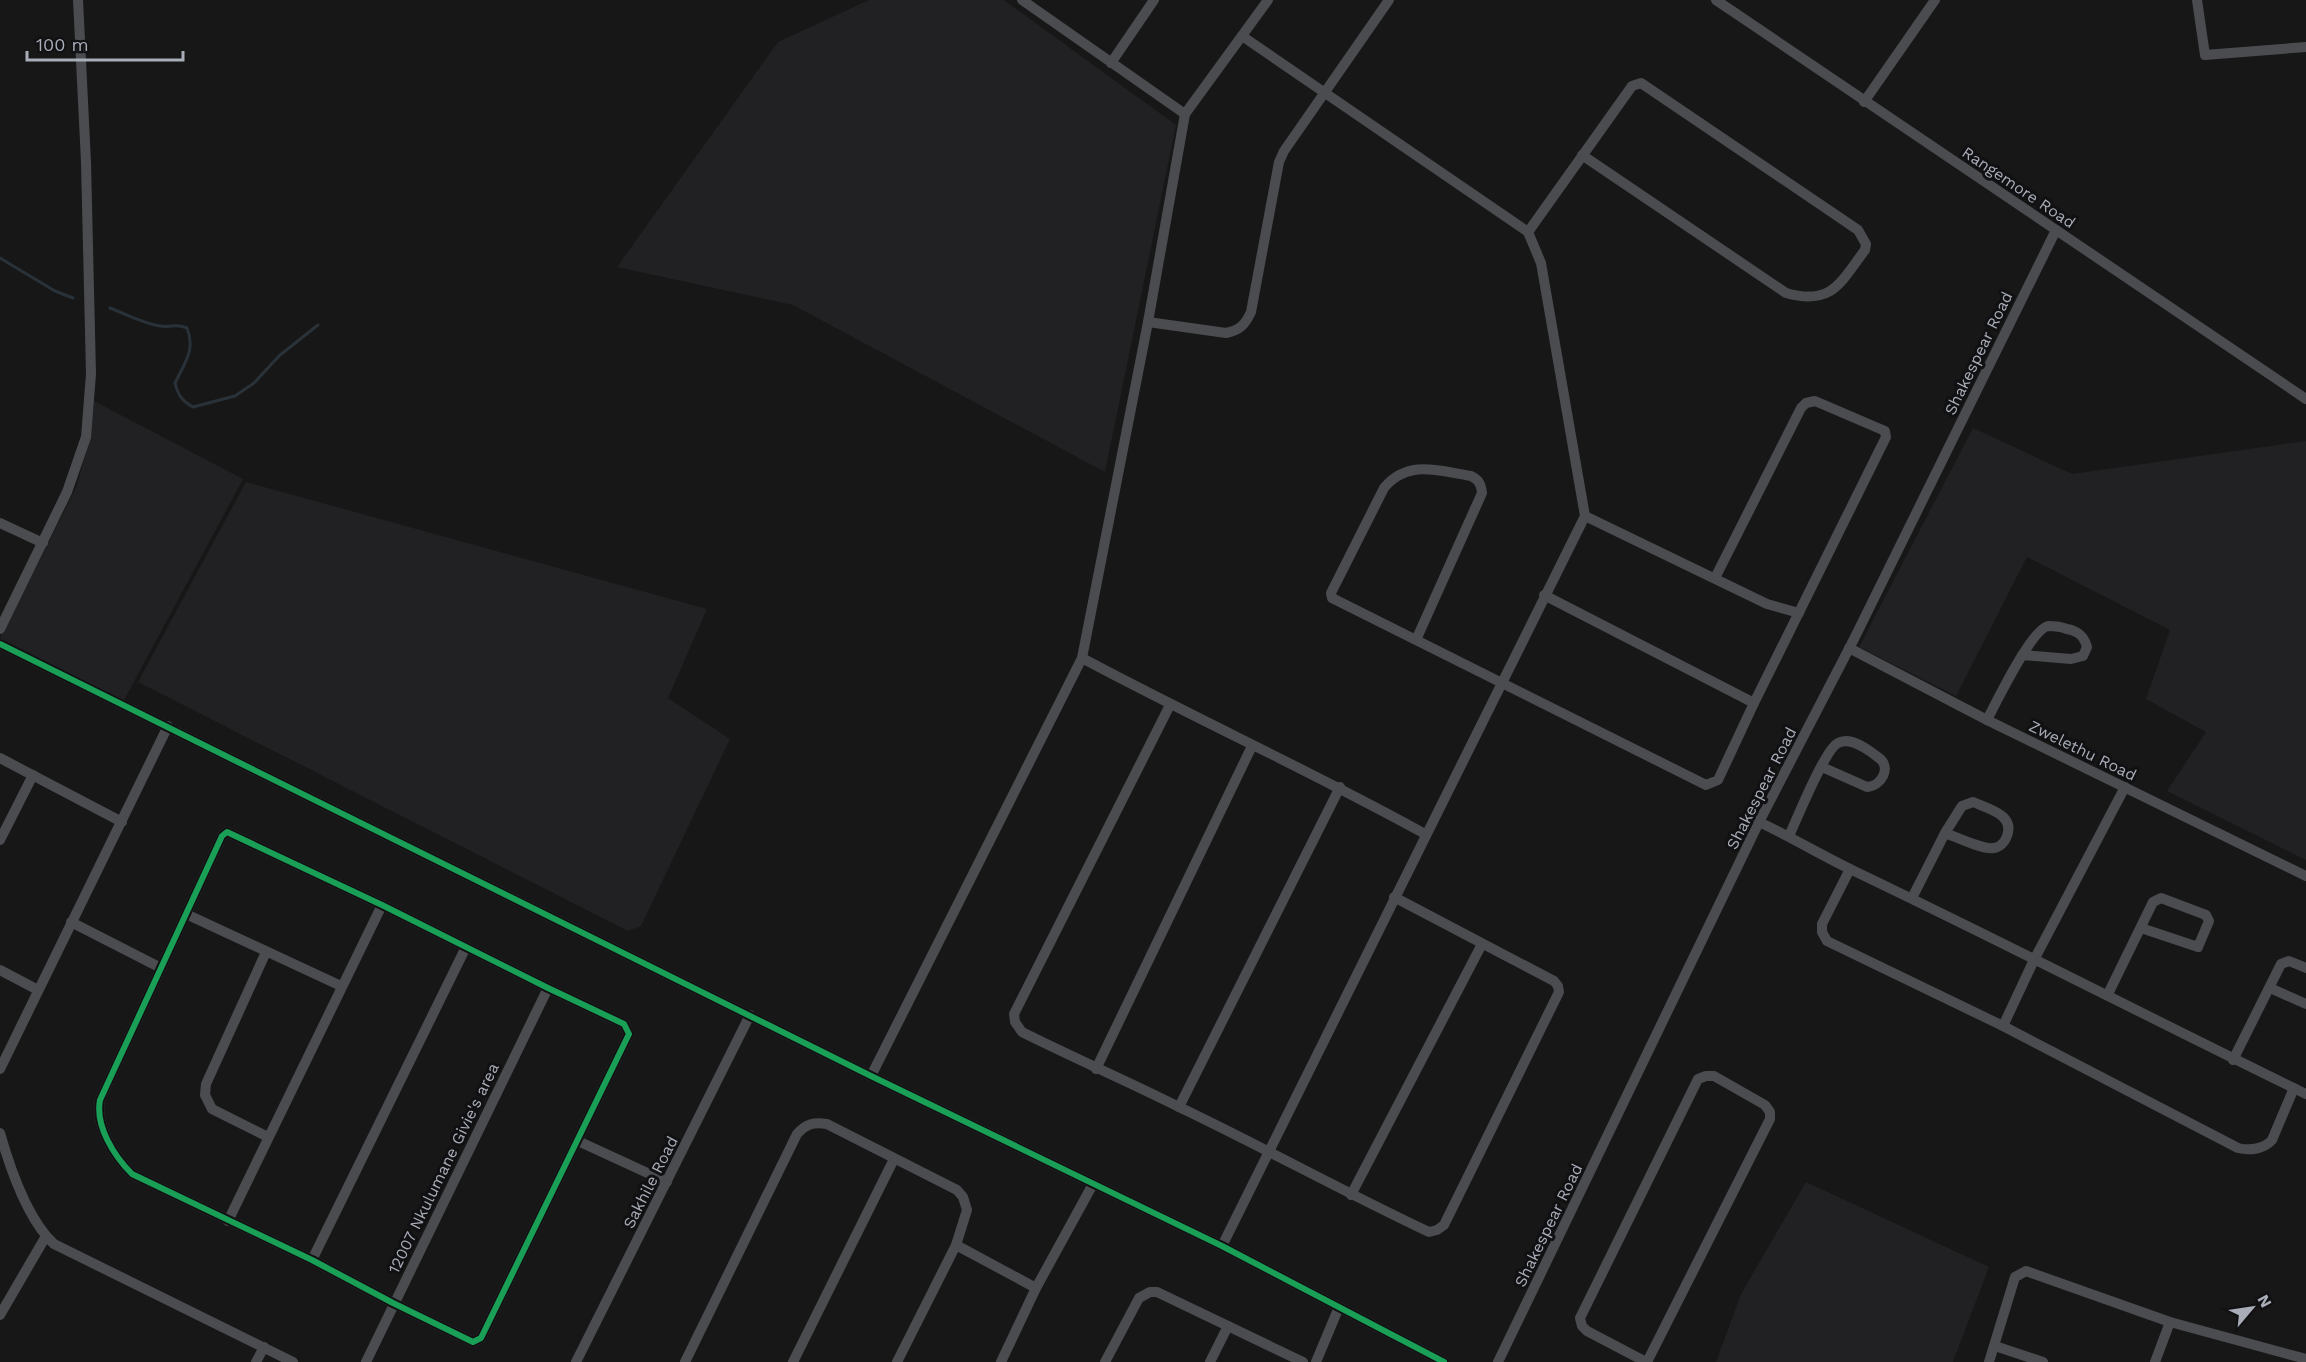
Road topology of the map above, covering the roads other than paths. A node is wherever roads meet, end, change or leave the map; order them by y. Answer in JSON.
{"nodes":[{"id":1,"x":78,"y":0,"type":"edge"},
{"id":2,"x":1022,"y":0,"type":"edge"},
{"id":3,"x":1154,"y":0,"type":"edge"},
{"id":4,"x":1268,"y":0,"type":"edge"},
{"id":5,"x":1389,"y":0,"type":"edge"},
{"id":6,"x":1716,"y":0,"type":"edge"},
{"id":7,"x":1935,"y":0,"type":"edge"},
{"id":8,"x":2197,"y":0,"type":"edge"},
{"id":9,"x":1035,"y":4,"type":"edge"},
{"id":10,"x":1242,"y":36,"type":"junction"},
{"id":11,"x":2306,"y":47,"type":"edge"},
{"id":12,"x":1111,"y":63,"type":"junction"},
{"id":13,"x":1326,"y":93,"type":"junction"},
{"id":14,"x":1864,"y":102,"type":"junction"},
{"id":15,"x":1185,"y":114,"type":"junction"},
{"id":16,"x":1582,"y":155,"type":"junction"},
{"id":17,"x":2056,"y":230,"type":"junction"},
{"id":18,"x":1528,"y":232,"type":"junction"},
{"id":19,"x":1148,"y":322,"type":"junction"},
{"id":20,"x":2306,"y":399,"type":"edge"},
{"id":21,"x":1585,"y":516,"type":"junction"},
{"id":22,"x":0,"y":523,"type":"edge"},
{"id":23,"x":43,"y":543,"type":"junction"},
{"id":24,"x":1715,"y":578,"type":"junction"},
{"id":25,"x":1544,"y":595,"type":"junction"},
{"id":26,"x":1799,"y":613,"type":"junction"},
{"id":27,"x":0,"y":629,"type":"edge"},
{"id":28,"x":1416,"y":640,"type":"junction"},
{"id":29,"x":0,"y":644,"type":"edge"},
{"id":30,"x":1849,"y":648,"type":"junction"},
{"id":31,"x":2022,"y":655,"type":"junction"},
{"id":32,"x":1082,"y":658,"type":"junction"},
{"id":33,"x":1500,"y":683,"type":"junction"},
{"id":34,"x":1754,"y":703,"type":"junction"},
{"id":35,"x":1170,"y":705,"type":"junction"},
{"id":36,"x":1987,"y":720,"type":"junction"},
{"id":37,"x":168,"y":726,"type":"junction"},
{"id":38,"x":1252,"y":746,"type":"junction"},
{"id":39,"x":0,"y":758,"type":"edge"},
{"id":40,"x":1822,"y":767,"type":"junction"},
{"id":41,"x":33,"y":775,"type":"junction"},
{"id":42,"x":1340,"y":787,"type":"junction"},
{"id":43,"x":2125,"y":787,"type":"junction"},
{"id":44,"x":122,"y":822,"type":"junction"},
{"id":45,"x":1759,"y":822,"type":"junction"},
{"id":46,"x":1945,"y":833,"type":"junction"},
{"id":47,"x":1425,"y":834,"type":"junction"},
{"id":48,"x":1789,"y":836,"type":"junction"},
{"id":49,"x":0,"y":840,"type":"edge"},
{"id":50,"x":1850,"y":869,"type":"junction"},
{"id":51,"x":2306,"y":876,"type":"edge"},
{"id":52,"x":1394,"y":897,"type":"junction"},
{"id":53,"x":1912,"y":898,"type":"junction"},
{"id":54,"x":382,"y":905,"type":"junction"},
{"id":55,"x":186,"y":914,"type":"junction"},
{"id":56,"x":71,"y":922,"type":"junction"},
{"id":57,"x":2141,"y":928,"type":"junction"},
{"id":58,"x":1482,"y":944,"type":"junction"},
{"id":59,"x":466,"y":947,"type":"junction"},
{"id":60,"x":266,"y":952,"type":"junction"},
{"id":61,"x":2034,"y":960,"type":"junction"},
{"id":62,"x":161,"y":968,"type":"junction"},
{"id":63,"x":2306,"y":968,"type":"edge"},
{"id":64,"x":0,"y":970,"type":"edge"},
{"id":65,"x":341,"y":986,"type":"junction"},
{"id":66,"x":548,"y":988,"type":"junction"},
{"id":67,"x":2270,"y":988,"type":"junction"},
{"id":68,"x":38,"y":990,"type":"junction"},
{"id":69,"x":2108,"y":994,"type":"junction"},
{"id":70,"x":2306,"y":1004,"type":"edge"},
{"id":71,"x":750,"y":1016,"type":"junction"},
{"id":72,"x":2003,"y":1026,"type":"junction"},
{"id":73,"x":2233,"y":1060,"type":"junction"},
{"id":74,"x":0,"y":1069,"type":"edge"},
{"id":75,"x":1096,"y":1069,"type":"junction"},
{"id":76,"x":871,"y":1076,"type":"junction"},
{"id":77,"x":2294,"y":1088,"type":"junction"},
{"id":78,"x":2306,"y":1094,"type":"edge"},
{"id":79,"x":1179,"y":1107,"type":"junction"},
{"id":80,"x":0,"y":1133,"type":"edge"},
{"id":81,"x":268,"y":1137,"type":"junction"},
{"id":82,"x":578,"y":1141,"type":"junction"},
{"id":83,"x":1269,"y":1152,"type":"junction"},
{"id":84,"x":894,"y":1159,"type":"junction"},
{"id":85,"x":667,"y":1182,"type":"junction"},
{"id":86,"x":1093,"y":1184,"type":"junction"},
{"id":87,"x":1351,"y":1195,"type":"junction"},
{"id":88,"x":228,"y":1221,"type":"junction"},
{"id":89,"x":46,"y":1236,"type":"junction"},
{"id":90,"x":956,"y":1245,"type":"junction"},
{"id":91,"x":1222,"y":1246,"type":"junction"},
{"id":92,"x":312,"y":1260,"type":"junction"},
{"id":93,"x":1036,"y":1288,"type":"junction"},
{"id":94,"x":393,"y":1303,"type":"junction"},
{"id":95,"x":1339,"y":1307,"type":"junction"},
{"id":96,"x":0,"y":1315,"type":"edge"},
{"id":97,"x":2170,"y":1322,"type":"junction"},
{"id":98,"x":1228,"y":1326,"type":"junction"},
{"id":99,"x":1995,"y":1346,"type":"junction"},
{"id":100,"x":264,"y":1347,"type":"junction"},
{"id":101,"x":2306,"y":1360,"type":"edge"},
{"id":102,"x":256,"y":1362,"type":"edge"},
{"id":103,"x":293,"y":1362,"type":"edge"},
{"id":104,"x":366,"y":1362,"type":"edge"},
{"id":105,"x":576,"y":1362,"type":"edge"},
{"id":106,"x":685,"y":1362,"type":"edge"},
{"id":107,"x":793,"y":1362,"type":"edge"},
{"id":108,"x":897,"y":1362,"type":"edge"},
{"id":109,"x":1001,"y":1362,"type":"edge"},
{"id":110,"x":1105,"y":1362,"type":"edge"},
{"id":111,"x":1210,"y":1362,"type":"edge"},
{"id":112,"x":1303,"y":1362,"type":"edge"},
{"id":113,"x":1316,"y":1362,"type":"edge"},
{"id":114,"x":1444,"y":1362,"type":"edge"},
{"id":115,"x":1498,"y":1362,"type":"edge"},
{"id":116,"x":1646,"y":1362,"type":"edge"},
{"id":117,"x":1989,"y":1362,"type":"edge"},
{"id":118,"x":2043,"y":1362,"type":"edge"},
{"id":119,"x":2155,"y":1362,"type":"edge"}],
"edges":[{"from":1,"to":23,"type":"street"},
{"from":2,"to":9,"type":"street"},
{"from":3,"to":12,"type":"street"},
{"from":4,"to":10,"type":"street"},
{"from":5,"to":13,"type":"street"},
{"from":6,"to":14,"type":"street","name":"Rangemore Road"},
{"from":7,"to":14,"type":"street"},
{"from":8,"to":11,"type":"street"},
{"from":9,"to":12,"type":"street"},
{"from":10,"to":13,"type":"street"},
{"from":10,"to":15,"type":"street"},
{"from":12,"to":15,"type":"street"},
{"from":13,"to":18,"type":"street"},
{"from":13,"to":19,"type":"street"},
{"from":14,"to":17,"type":"street","name":"Rangemore Road"},
{"from":15,"to":19,"type":"street"},
{"from":16,"to":16,"type":"street"},
{"from":16,"to":18,"type":"street"},
{"from":17,"to":20,"type":"street","name":"Rangemore Road"},
{"from":17,"to":30,"type":"street","name":"Shakespear Road"},
{"from":18,"to":21,"type":"street"},
{"from":19,"to":32,"type":"street"},
{"from":21,"to":24,"type":"street"},
{"from":21,"to":25,"type":"street"},
{"from":22,"to":23,"type":"street"},
{"from":23,"to":27,"type":"street"},
{"from":24,"to":26,"type":"street"},
{"from":24,"to":26,"type":"street"},
{"from":25,"to":33,"type":"street"},
{"from":25,"to":34,"type":"street"},
{"from":26,"to":34,"type":"street"},
{"from":28,"to":28,"type":"street"},
{"from":28,"to":33,"type":"street"},
{"from":29,"to":37,"type":"street"},
{"from":30,"to":36,"type":"street","name":"Zwelethu Road"},
{"from":30,"to":45,"type":"street","name":"Shakespear Road"},
{"from":31,"to":31,"type":"street"},
{"from":31,"to":36,"type":"street"},
{"from":32,"to":35,"type":"street"},
{"from":32,"to":76,"type":"street"},
{"from":33,"to":34,"type":"street"},
{"from":33,"to":47,"type":"street"},
{"from":35,"to":38,"type":"street"},
{"from":35,"to":75,"type":"street"},
{"from":36,"to":43,"type":"street","name":"Zwelethu Road"},
{"from":37,"to":44,"type":"street"},
{"from":37,"to":71,"type":"street"},
{"from":38,"to":42,"type":"street"},
{"from":38,"to":75,"type":"street"},
{"from":39,"to":41,"type":"street"},
{"from":40,"to":40,"type":"street"},
{"from":40,"to":48,"type":"street"},
{"from":41,"to":44,"type":"street"},
{"from":41,"to":49,"type":"street"},
{"from":42,"to":47,"type":"street"},
{"from":42,"to":79,"type":"street"},
{"from":43,"to":51,"type":"street","name":"Zwelethu Road"},
{"from":43,"to":61,"type":"street"},
{"from":44,"to":56,"type":"street"},
{"from":45,"to":48,"type":"street"},
{"from":45,"to":115,"type":"street","name":"Shakespear Road"},
{"from":46,"to":46,"type":"street"},
{"from":46,"to":53,"type":"street"},
{"from":47,"to":52,"type":"street"},
{"from":48,"to":50,"type":"street"},
{"from":50,"to":53,"type":"street"},
{"from":50,"to":72,"type":"street"},
{"from":52,"to":58,"type":"street"},
{"from":52,"to":83,"type":"street"},
{"from":53,"to":61,"type":"street"},
{"from":54,"to":55,"type":"street"},
{"from":54,"to":59,"type":"street"},
{"from":54,"to":65,"type":"street"},
{"from":55,"to":60,"type":"street"},
{"from":55,"to":62,"type":"street"},
{"from":56,"to":62,"type":"street"},
{"from":56,"to":68,"type":"street"},
{"from":57,"to":57,"type":"street"},
{"from":57,"to":69,"type":"street"},
{"from":58,"to":87,"type":"street"},
{"from":58,"to":87,"type":"street"},
{"from":59,"to":66,"type":"street"},
{"from":59,"to":92,"type":"street"},
{"from":60,"to":65,"type":"street"},
{"from":60,"to":81,"type":"street"},
{"from":61,"to":69,"type":"street"},
{"from":61,"to":72,"type":"street"},
{"from":62,"to":88,"type":"street"},
{"from":63,"to":67,"type":"street"},
{"from":64,"to":68,"type":"street"},
{"from":65,"to":81,"type":"street"},
{"from":66,"to":82,"type":"street"},
{"from":66,"to":94,"type":"street","name":"12007 Nkulumane Givie's area"},
{"from":67,"to":70,"type":"street"},
{"from":67,"to":73,"type":"street"},
{"from":68,"to":74,"type":"street"},
{"from":69,"to":73,"type":"street"},
{"from":71,"to":76,"type":"street"},
{"from":71,"to":85,"type":"street","name":"Sakhile Road"},
{"from":72,"to":77,"type":"street"},
{"from":73,"to":77,"type":"street"},
{"from":75,"to":79,"type":"street"},
{"from":76,"to":86,"type":"street"},
{"from":77,"to":78,"type":"street"},
{"from":79,"to":83,"type":"street"},
{"from":80,"to":89,"type":"street"},
{"from":81,"to":88,"type":"street"},
{"from":82,"to":85,"type":"street"},
{"from":82,"to":94,"type":"street"},
{"from":83,"to":87,"type":"street"},
{"from":83,"to":91,"type":"street"},
{"from":84,"to":90,"type":"street"},
{"from":84,"to":106,"type":"street"},
{"from":84,"to":107,"type":"street"},
{"from":85,"to":105,"type":"street","name":"Sakhile Road"},
{"from":86,"to":91,"type":"street"},
{"from":86,"to":93,"type":"street"},
{"from":88,"to":92,"type":"street"},
{"from":89,"to":96,"type":"street"},
{"from":89,"to":100,"type":"street"},
{"from":90,"to":93,"type":"street"},
{"from":90,"to":108,"type":"street"},
{"from":91,"to":95,"type":"street"},
{"from":92,"to":94,"type":"street"},
{"from":93,"to":109,"type":"street"},
{"from":94,"to":104,"type":"street","name":"12007 Nkulumane Givie's area"},
{"from":95,"to":113,"type":"street"},
{"from":95,"to":114,"type":"street"},
{"from":97,"to":99,"type":"street"},
{"from":97,"to":101,"type":"street"},
{"from":97,"to":119,"type":"street"},
{"from":98,"to":110,"type":"street"},
{"from":98,"to":111,"type":"street"},
{"from":98,"to":112,"type":"street"},
{"from":99,"to":117,"type":"street"},
{"from":99,"to":118,"type":"street"},
{"from":100,"to":102,"type":"street"},
{"from":100,"to":103,"type":"street"},
{"from":116,"to":116,"type":"street"}]}
